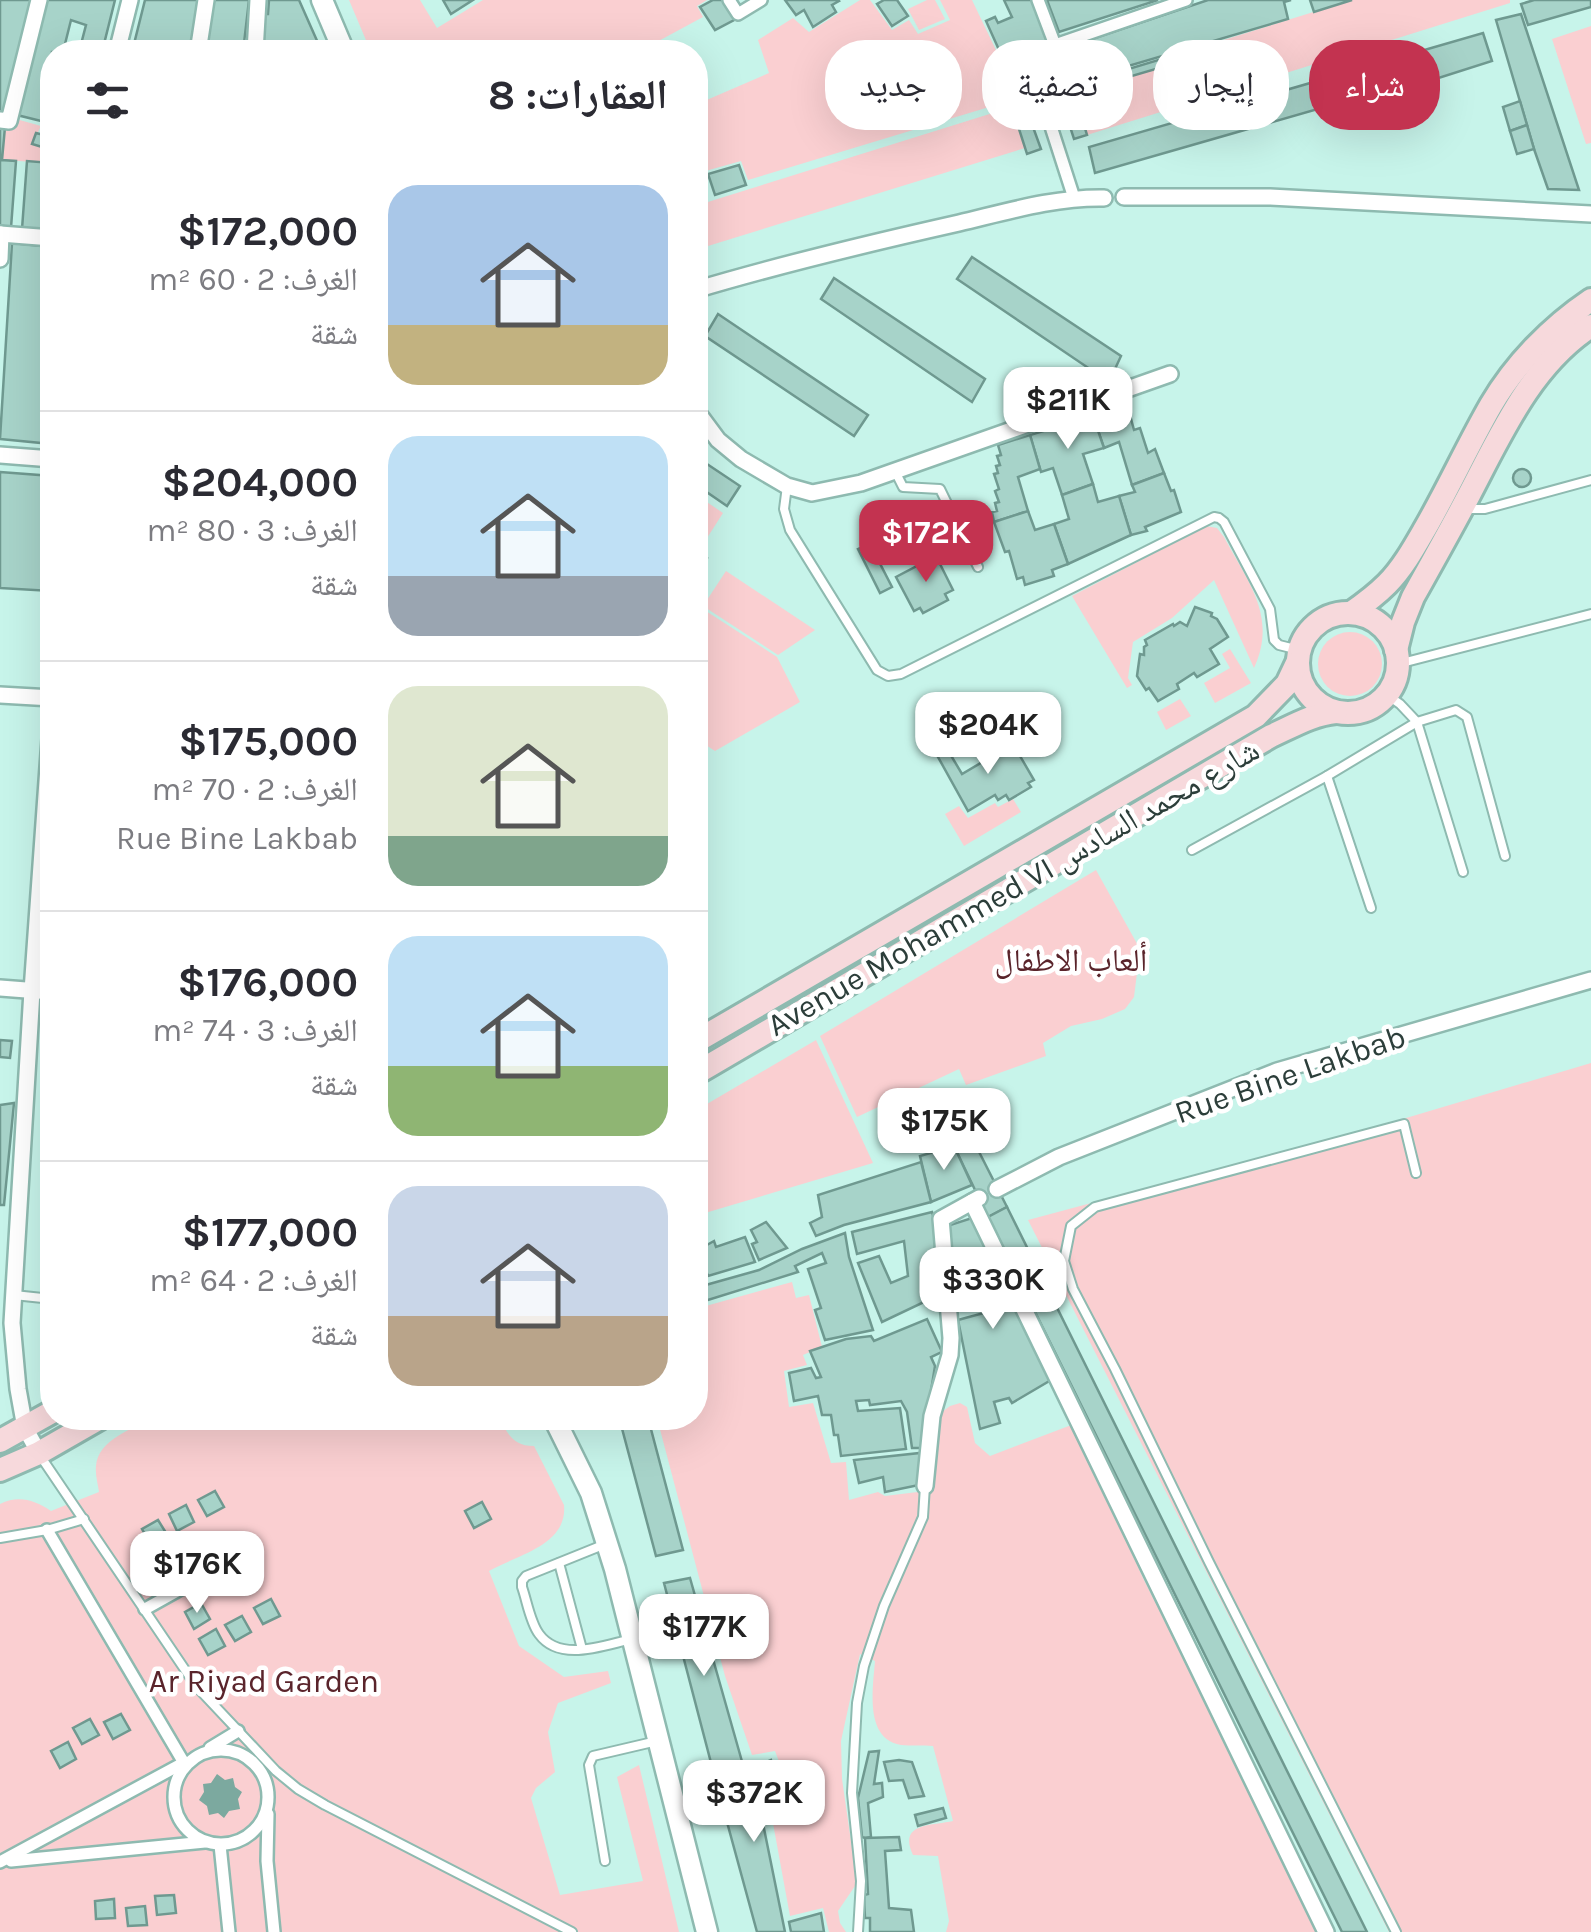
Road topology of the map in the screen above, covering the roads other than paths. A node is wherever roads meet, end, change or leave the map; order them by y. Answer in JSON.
{"nodes":[{"id":1,"x":39,"y":0,"type":"edge"},
{"id":2,"x":130,"y":0,"type":"edge"},
{"id":3,"x":206,"y":0,"type":"edge"},
{"id":4,"x":258,"y":0,"type":"edge"},
{"id":5,"x":322,"y":0,"type":"edge"},
{"id":6,"x":729,"y":0,"type":"edge"},
{"id":7,"x":761,"y":0,"type":"edge"},
{"id":8,"x":1038,"y":0,"type":"edge"},
{"id":9,"x":1186,"y":0,"type":"edge"},
{"id":10,"x":119,"y":40,"type":"edge"},
{"id":11,"x":200,"y":40,"type":"edge"},
{"id":12,"x":255,"y":40,"type":"edge"},
{"id":13,"x":339,"y":40,"type":"edge"},
{"id":14,"x":1053,"y":40,"type":"edge"},
{"id":15,"x":1072,"y":40,"type":"edge"},
{"id":16,"x":4,"y":121,"type":"edge"},
{"id":17,"x":1052,"y":130,"type":"edge"},
{"id":18,"x":1124,"y":197,"type":"dead end"},
{"id":19,"x":1074,"y":198,"type":"junction"},
{"id":20,"x":1104,"y":198,"type":"dead end"},
{"id":21,"x":1591,"y":214,"type":"edge"},
{"id":22,"x":1,"y":234,"type":"edge"},
{"id":23,"x":40,"y":237,"type":"edge"},
{"id":24,"x":0,"y":259,"type":"edge"},
{"id":25,"x":708,"y":287,"type":"edge"},
{"id":26,"x":1591,"y":300,"type":"edge"},
{"id":27,"x":1591,"y":326,"type":"edge"},
{"id":28,"x":1170,"y":374,"type":"dead end"},
{"id":29,"x":708,"y":427,"type":"edge"},
{"id":30,"x":0,"y":455,"type":"edge"},
{"id":31,"x":40,"y":458,"type":"edge"},
{"id":32,"x":894,"y":472,"type":"junction"},
{"id":33,"x":1591,"y":480,"type":"edge"},
{"id":34,"x":787,"y":486,"type":"junction"},
{"id":35,"x":1462,"y":509,"type":"junction"},
{"id":36,"x":978,"y":567,"type":"dead end"},
{"id":37,"x":1352,"y":613,"type":"junction"},
{"id":38,"x":1591,"y":614,"type":"edge"},
{"id":39,"x":1298,"y":656,"type":"junction"},
{"id":40,"x":1397,"y":657,"type":"junction"},
{"id":41,"x":0,"y":695,"type":"edge"},
{"id":42,"x":1387,"y":695,"type":"junction"},
{"id":43,"x":40,"y":697,"type":"edge"},
{"id":44,"x":1336,"y":712,"type":"junction"},
{"id":45,"x":1417,"y":722,"type":"junction"},
{"id":46,"x":1327,"y":776,"type":"junction"},
{"id":47,"x":1192,"y":850,"type":"dead end"},
{"id":48,"x":1505,"y":856,"type":"dead end"},
{"id":49,"x":1463,"y":872,"type":"dead end"},
{"id":50,"x":40,"y":879,"type":"edge"},
{"id":51,"x":1371,"y":908,"type":"dead end"},
{"id":52,"x":1591,"y":980,"type":"edge"},
{"id":53,"x":0,"y":988,"type":"edge"},
{"id":54,"x":32,"y":991,"type":"junction"},
{"id":55,"x":40,"y":991,"type":"edge"},
{"id":56,"x":708,"y":1032,"type":"edge"},
{"id":57,"x":708,"y":1066,"type":"edge"},
{"id":58,"x":1416,"y":1173,"type":"dead end"},
{"id":59,"x":997,"y":1189,"type":"dead end"},
{"id":60,"x":0,"y":1215,"type":"edge"},
{"id":61,"x":19,"y":1216,"type":"junction"},
{"id":62,"x":14,"y":1295,"type":"junction"},
{"id":63,"x":40,"y":1298,"type":"edge"},
{"id":64,"x":6,"y":1324,"type":"edge"},
{"id":65,"x":40,"y":1419,"type":"edge"},
{"id":66,"x":25,"y":1428,"type":"junction"},
{"id":67,"x":79,"y":1430,"type":"edge"},
{"id":68,"x":560,"y":1430,"type":"edge"},
{"id":69,"x":0,"y":1441,"type":"edge"},
{"id":70,"x":39,"y":1453,"type":"junction"},
{"id":71,"x":0,"y":1470,"type":"edge"},
{"id":72,"x":925,"y":1486,"type":"joint"},
{"id":73,"x":84,"y":1519,"type":"junction"},
{"id":74,"x":47,"y":1530,"type":"junction"},
{"id":75,"x":0,"y":1538,"type":"edge"},
{"id":76,"x":607,"y":1544,"type":"junction"},
{"id":77,"x":248,"y":1551,"type":"dead end"},
{"id":78,"x":560,"y":1563,"type":"junction"},
{"id":79,"x":145,"y":1609,"type":"junction"},
{"id":80,"x":632,"y":1639,"type":"junction"},
{"id":81,"x":582,"y":1649,"type":"junction"},
{"id":82,"x":238,"y":1731,"type":"junction"},
{"id":83,"x":657,"y":1741,"type":"junction"},
{"id":84,"x":201,"y":1754,"type":"junction"},
{"id":85,"x":184,"y":1763,"type":"junction"},
{"id":86,"x":276,"y":1771,"type":"junction"},
{"id":87,"x":268,"y":1796,"type":"junction"},
{"id":88,"x":206,"y":1842,"type":"junction"},
{"id":89,"x":220,"y":1844,"type":"junction"},
{"id":90,"x":604,"y":1861,"type":"dead end"},
{"id":91,"x":1,"y":1862,"type":"edge"},
{"id":92,"x":229,"y":1932,"type":"edge"},
{"id":93,"x":274,"y":1932,"type":"edge"},
{"id":94,"x":572,"y":1932,"type":"edge"},
{"id":95,"x":707,"y":1932,"type":"edge"},
{"id":96,"x":858,"y":1932,"type":"edge"},
{"id":97,"x":1326,"y":1932,"type":"edge"},
{"id":98,"x":1396,"y":1932,"type":"edge"}],
"edges":[{"from":1,"to":16,"type":"street"},
{"from":2,"to":10,"type":"street"},
{"from":3,"to":11,"type":"street"},
{"from":4,"to":12,"type":"street"},
{"from":5,"to":13,"type":"street"},
{"from":6,"to":7,"type":"street"},
{"from":8,"to":14,"type":"street"},
{"from":9,"to":15,"type":"street"},
{"from":17,"to":19,"type":"street"},
{"from":18,"to":21,"type":"street"},
{"from":19,"to":20,"type":"street"},
{"from":19,"to":25,"type":"street"},
{"from":22,"to":23,"type":"street"},
{"from":22,"to":24,"type":"street"},
{"from":26,"to":37,"type":"main road"},
{"from":27,"to":35,"type":"main road"},
{"from":28,"to":32,"type":"street"},
{"from":29,"to":34,"type":"street"},
{"from":30,"to":31,"type":"street"},
{"from":32,"to":34,"type":"street"},
{"from":32,"to":36,"type":"lane"},
{"from":33,"to":35,"type":"lane"},
{"from":34,"to":39,"type":"lane"},
{"from":35,"to":40,"type":"main road"},
{"from":37,"to":39,"type":"main road"},
{"from":37,"to":40,"type":"main road"},
{"from":38,"to":40,"type":"lane"},
{"from":39,"to":44,"type":"main road"},
{"from":39,"to":56,"type":"main road","name":"Avenue Mohammed VI شارع محمد السادس"},
{"from":40,"to":42,"type":"main road"},
{"from":41,"to":43,"type":"street"},
{"from":42,"to":44,"type":"main road"},
{"from":42,"to":45,"type":"lane"},
{"from":44,"to":57,"type":"main road","name":"Avenue Mohammed VI شارع محمد السادس"},
{"from":45,"to":46,"type":"lane"},
{"from":45,"to":48,"type":"lane"},
{"from":45,"to":49,"type":"lane"},
{"from":46,"to":47,"type":"lane"},
{"from":46,"to":51,"type":"lane"},
{"from":50,"to":54,"type":"street"},
{"from":52,"to":59,"type":"street","name":"Rue Bine Lakbab"},
{"from":53,"to":54,"type":"street"},
{"from":54,"to":55,"type":"street"},
{"from":54,"to":61,"type":"street"},
{"from":58,"to":98,"type":"lane"},
{"from":60,"to":61,"type":"street"},
{"from":61,"to":62,"type":"street"},
{"from":62,"to":63,"type":"lane"},
{"from":62,"to":64,"type":"street"},
{"from":64,"to":66,"type":"street"},
{"from":65,"to":66,"type":"main road"},
{"from":66,"to":69,"type":"main road"},
{"from":66,"to":70,"type":"street"},
{"from":67,"to":70,"type":"main road"},
{"from":68,"to":76,"type":"street"},
{"from":70,"to":71,"type":"main road"},
{"from":70,"to":73,"type":"lane"},
{"from":72,"to":96,"type":"lane"},
{"from":72,"to":97,"type":"street"},
{"from":73,"to":74,"type":"lane"},
{"from":73,"to":79,"type":"lane"},
{"from":74,"to":75,"type":"lane"},
{"from":74,"to":85,"type":"street"},
{"from":76,"to":78,"type":"lane"},
{"from":76,"to":80,"type":"street"},
{"from":77,"to":79,"type":"street"},
{"from":78,"to":81,"type":"lane"},
{"from":78,"to":81,"type":"lane"},
{"from":79,"to":82,"type":"lane"},
{"from":80,"to":81,"type":"lane"},
{"from":80,"to":83,"type":"street"},
{"from":82,"to":84,"type":"street"},
{"from":82,"to":86,"type":"lane"},
{"from":83,"to":90,"type":"lane"},
{"from":83,"to":95,"type":"street"},
{"from":84,"to":85,"type":"street"},
{"from":84,"to":87,"type":"street"},
{"from":84,"to":88,"type":"street"},
{"from":85,"to":91,"type":"street"},
{"from":86,"to":87,"type":"street"},
{"from":86,"to":94,"type":"lane"},
{"from":87,"to":89,"type":"street"},
{"from":87,"to":93,"type":"street"},
{"from":88,"to":89,"type":"street"},
{"from":88,"to":91,"type":"street"},
{"from":89,"to":92,"type":"street"}]}
